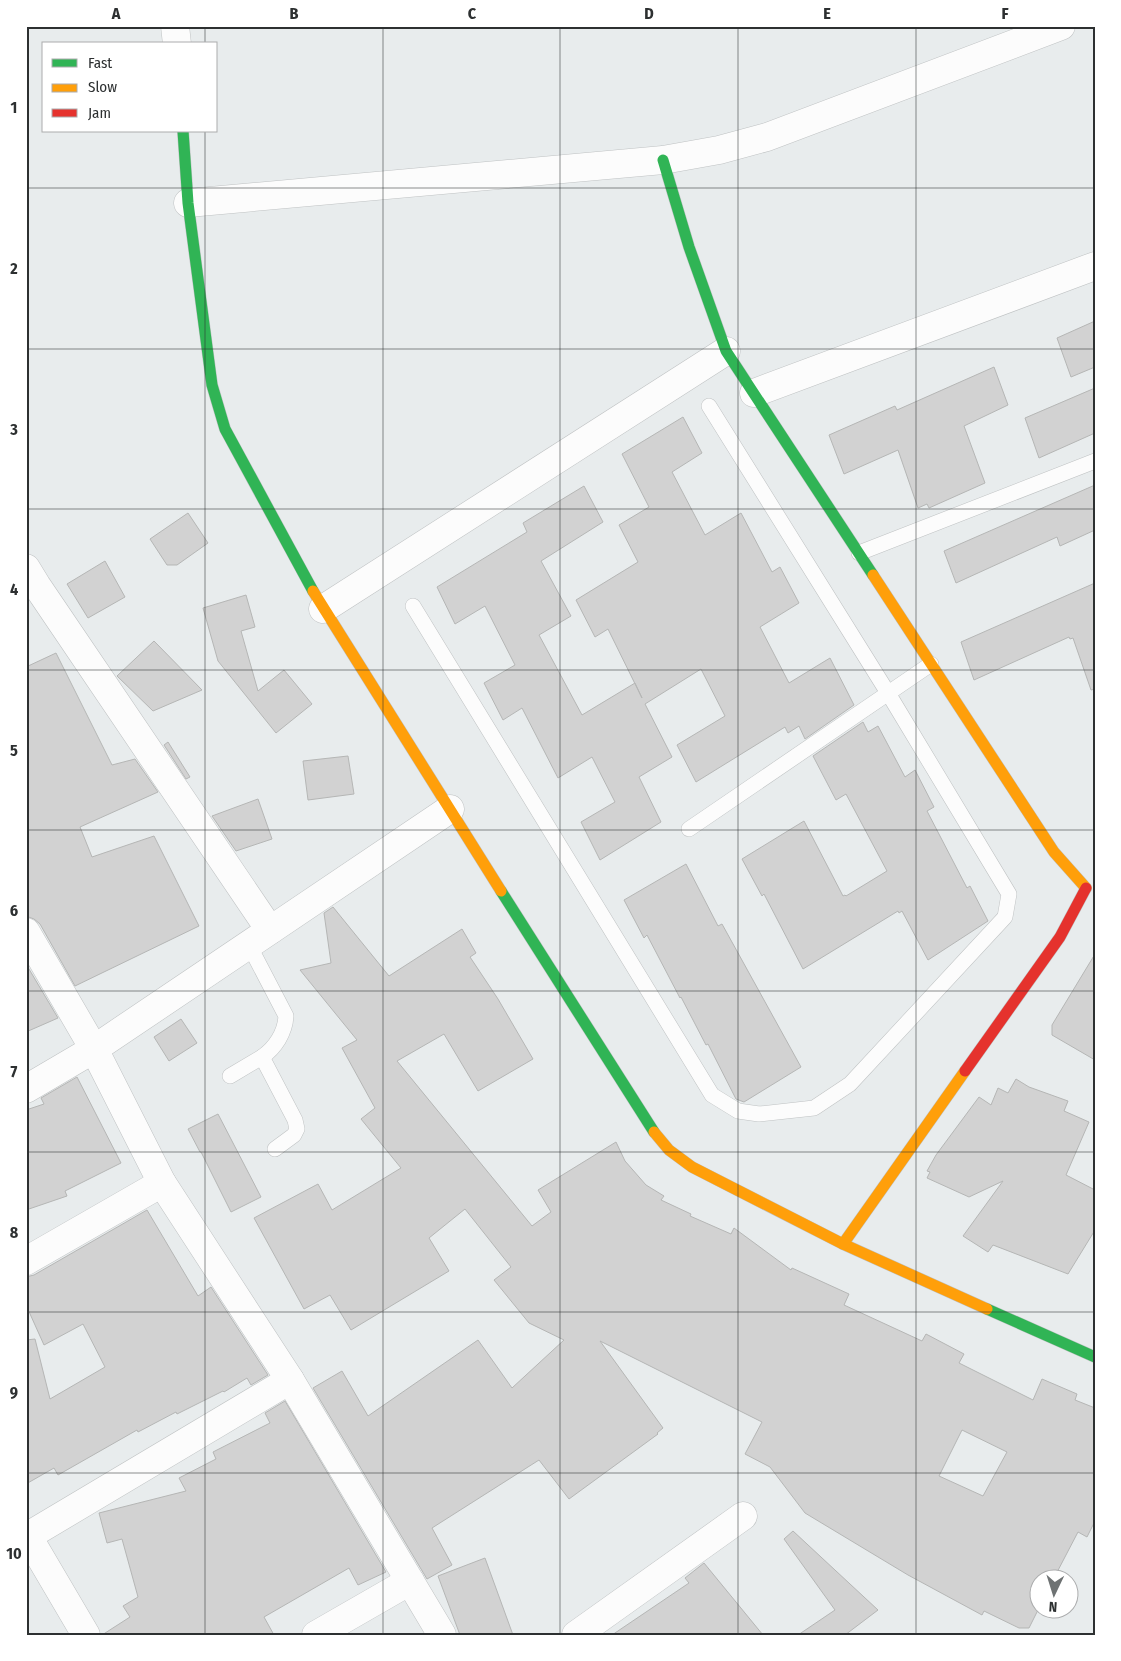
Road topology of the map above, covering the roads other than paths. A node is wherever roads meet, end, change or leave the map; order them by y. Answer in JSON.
{"nodes":[{"id":1,"x":176,"y":26,"type":"edge"},
{"id":2,"x":1044,"y":29,"type":"edge"},
{"id":3,"x":177,"y":42,"type":"edge"},
{"id":4,"x":183,"y":132,"type":"edge"},
{"id":5,"x":663,"y":160,"type":"junction"},
{"id":6,"x":188,"y":203,"type":"junction"},
{"id":7,"x":1095,"y":266,"type":"edge"},
{"id":8,"x":726,"y":351,"type":"junction"},
{"id":9,"x":754,"y":393,"type":"junction"},
{"id":10,"x":709,"y":406,"type":"dead end"},
{"id":11,"x":1095,"y":462,"type":"edge"},
{"id":12,"x":859,"y":554,"type":"junction"},
{"id":13,"x":26,"y":568,"type":"edge"},
{"id":14,"x":412,"y":606,"type":"dead end"},
{"id":15,"x":323,"y":609,"type":"junction"},
{"id":16,"x":931,"y":664,"type":"junction"},
{"id":17,"x":888,"y":693,"type":"junction"},
{"id":18,"x":450,"y":809,"type":"junction"},
{"id":19,"x":689,"y":829,"type":"dead end"},
{"id":20,"x":1091,"y":886,"type":"edge"},
{"id":21,"x":26,"y":932,"type":"edge"},
{"id":22,"x":260,"y":938,"type":"junction"},
{"id":23,"x":94,"y":1049,"type":"junction"},
{"id":24,"x":262,"y":1058,"type":"junction"},
{"id":25,"x":230,"y":1076,"type":"dead end"},
{"id":26,"x":26,"y":1089,"type":"edge"},
{"id":27,"x":275,"y":1149,"type":"dead end"},
{"id":28,"x":162,"y":1183,"type":"junction"},
{"id":29,"x":844,"y":1244,"type":"junction"},
{"id":30,"x":26,"y":1261,"type":"edge"},
{"id":31,"x":1095,"y":1358,"type":"edge"},
{"id":32,"x":290,"y":1380,"type":"junction"},
{"id":33,"x":743,"y":1516,"type":"dead end"},
{"id":34,"x":27,"y":1535,"type":"edge"},
{"id":35,"x":410,"y":1581,"type":"junction"},
{"id":36,"x":86,"y":1635,"type":"edge"},
{"id":37,"x":316,"y":1635,"type":"edge"},
{"id":38,"x":442,"y":1635,"type":"edge"},
{"id":39,"x":576,"y":1635,"type":"edge"}],
"edges":[{"from":1,"to":3,"type":"street"},
{"from":2,"to":5,"type":"street"},
{"from":4,"to":6,"type":"street"},
{"from":5,"to":6,"type":"street"},
{"from":5,"to":8,"type":"street"},
{"from":6,"to":15,"type":"street"},
{"from":7,"to":9,"type":"street"},
{"from":8,"to":9,"type":"street"},
{"from":8,"to":15,"type":"street"},
{"from":9,"to":12,"type":"street"},
{"from":10,"to":17,"type":"lane"},
{"from":11,"to":12,"type":"lane"},
{"from":12,"to":16,"type":"street"},
{"from":13,"to":22,"type":"street"},
{"from":14,"to":17,"type":"lane"},
{"from":15,"to":18,"type":"street"},
{"from":16,"to":17,"type":"lane"},
{"from":16,"to":20,"type":"street"},
{"from":17,"to":19,"type":"lane"},
{"from":18,"to":22,"type":"street"},
{"from":18,"to":29,"type":"street"},
{"from":20,"to":29,"type":"street"},
{"from":21,"to":23,"type":"street"},
{"from":22,"to":23,"type":"street"},
{"from":22,"to":24,"type":"lane"},
{"from":23,"to":26,"type":"street"},
{"from":23,"to":28,"type":"street"},
{"from":24,"to":25,"type":"lane"},
{"from":24,"to":27,"type":"lane"},
{"from":28,"to":30,"type":"street"},
{"from":28,"to":32,"type":"street"},
{"from":29,"to":31,"type":"street"},
{"from":32,"to":34,"type":"street"},
{"from":32,"to":35,"type":"street"},
{"from":33,"to":39,"type":"street"},
{"from":34,"to":36,"type":"street"},
{"from":35,"to":37,"type":"street"},
{"from":35,"to":38,"type":"street"}]}
